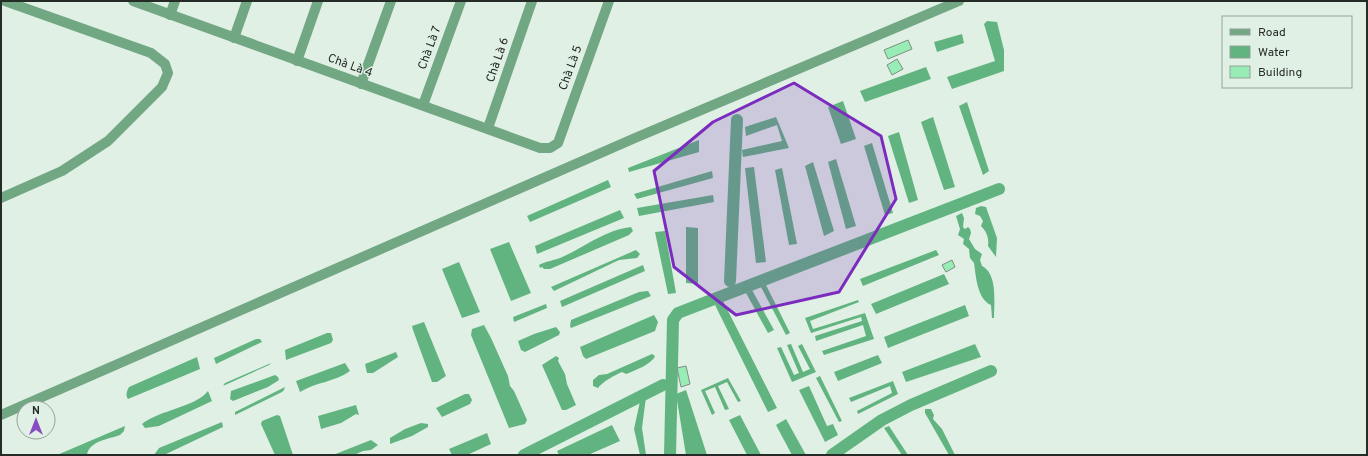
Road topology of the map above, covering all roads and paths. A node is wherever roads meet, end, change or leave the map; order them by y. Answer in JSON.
{"nodes":[{"id":1,"x":5,"y":1,"type":"edge"},
{"id":2,"x":133,"y":1,"type":"edge"},
{"id":3,"x":175,"y":1,"type":"edge"},
{"id":4,"x":247,"y":1,"type":"edge"},
{"id":5,"x":318,"y":1,"type":"edge"},
{"id":6,"x":391,"y":1,"type":"edge"},
{"id":7,"x":461,"y":1,"type":"edge"},
{"id":8,"x":532,"y":1,"type":"edge"},
{"id":9,"x":609,"y":1,"type":"edge"},
{"id":10,"x":959,"y":1,"type":"edge"},
{"id":11,"x":170,"y":15,"type":"junction"},
{"id":12,"x":234,"y":38,"type":"junction"},
{"id":13,"x":297,"y":61,"type":"junction"},
{"id":14,"x":361,"y":84,"type":"junction"},
{"id":15,"x":423,"y":105,"type":"junction"},
{"id":16,"x":488,"y":128,"type":"junction"},
{"id":17,"x":558,"y":143,"type":"joint"},
{"id":18,"x":1,"y":198,"type":"edge"},
{"id":19,"x":1,"y":415,"type":"edge"}],
"edges":[{"from":1,"to":18,"type":"street"},
{"from":2,"to":11,"type":"street","name":"Chà Là 4"},
{"from":3,"to":11,"type":"street"},
{"from":4,"to":12,"type":"street"},
{"from":5,"to":13,"type":"street"},
{"from":6,"to":14,"type":"street"},
{"from":7,"to":15,"type":"street","name":"Chà Là 7"},
{"from":8,"to":16,"type":"street","name":"Chà Là 6"},
{"from":9,"to":17,"type":"street","name":"Chà Là 5"},
{"from":10,"to":19,"type":"street"},
{"from":11,"to":12,"type":"street","name":"Chà Là 4"},
{"from":12,"to":13,"type":"street","name":"Chà Là 4"},
{"from":13,"to":14,"type":"street","name":"Chà Là 4"},
{"from":14,"to":15,"type":"street","name":"Chà Là 4"},
{"from":15,"to":16,"type":"street","name":"Chà Là 4"},
{"from":16,"to":17,"type":"street","name":"Chà Là 4"}]}
